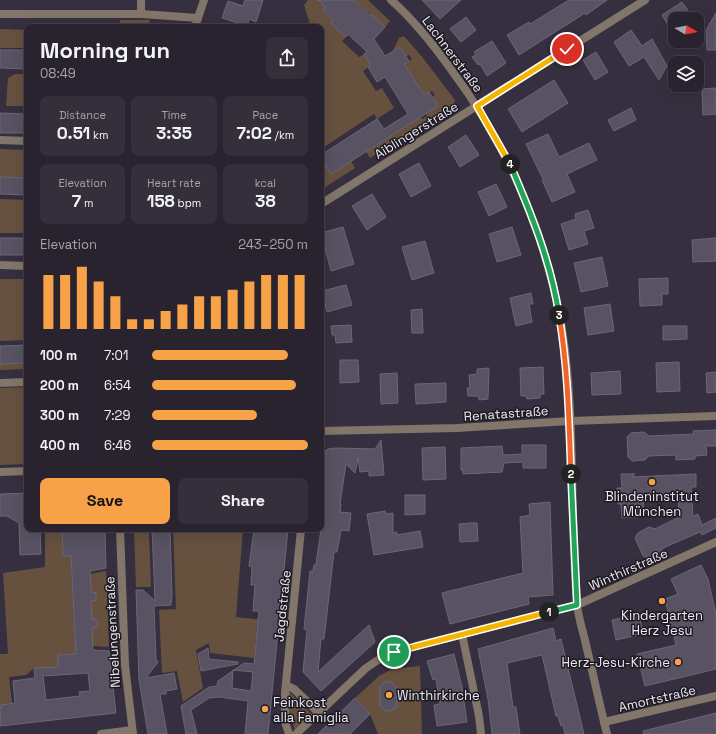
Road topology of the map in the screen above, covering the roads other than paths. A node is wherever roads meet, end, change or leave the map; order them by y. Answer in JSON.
{"nodes":[{"id":1,"x":142,"y":0,"type":"edge"},
{"id":2,"x":204,"y":0,"type":"edge"},
{"id":3,"x":391,"y":0,"type":"edge"},
{"id":4,"x":645,"y":0,"type":"edge"},
{"id":5,"x":0,"y":14,"type":"edge"},
{"id":6,"x":141,"y":14,"type":"junction"},
{"id":7,"x":198,"y":18,"type":"junction"},
{"id":8,"x":196,"y":24,"type":"edge"},
{"id":9,"x":477,"y":106,"type":"junction"},
{"id":10,"x":0,"y":140,"type":"edge"},
{"id":11,"x":24,"y":141,"type":"edge"},
{"id":12,"x":324,"y":202,"type":"edge"},
{"id":13,"x":0,"y":265,"type":"edge"},
{"id":14,"x":24,"y":266,"type":"edge"},
{"id":15,"x":24,"y":382,"type":"edge"},
{"id":16,"x":0,"y":383,"type":"edge"},
{"id":17,"x":716,"y":416,"type":"edge"},
{"id":18,"x":570,"y":421,"type":"junction"},
{"id":19,"x":324,"y":431,"type":"edge"},
{"id":20,"x":24,"y":471,"type":"edge"},
{"id":21,"x":0,"y":472,"type":"edge"},
{"id":22,"x":120,"y":532,"type":"edge"},
{"id":23,"x":301,"y":532,"type":"edge"},
{"id":24,"x":716,"y":542,"type":"edge"},
{"id":25,"x":577,"y":605,"type":"junction"},
{"id":26,"x":462,"y":634,"type":"junction"},
{"id":27,"x":286,"y":686,"type":"junction"},
{"id":28,"x":716,"y":696,"type":"edge"},
{"id":29,"x":319,"y":713,"type":"junction"},
{"id":30,"x":604,"y":722,"type":"junction"},
{"id":31,"x":133,"y":732,"type":"edge"},
{"id":32,"x":101,"y":734,"type":"edge"},
{"id":33,"x":289,"y":734,"type":"edge"},
{"id":34,"x":296,"y":734,"type":"edge"},
{"id":35,"x":481,"y":734,"type":"edge"},
{"id":36,"x":607,"y":734,"type":"edge"}],
"edges":[{"from":1,"to":6,"type":"street"},
{"from":2,"to":7,"type":"street"},
{"from":3,"to":9,"type":"street","name":"Lachnerstraße"},
{"from":4,"to":9,"type":"street","name":"Aiblingerstraße"},
{"from":5,"to":6,"type":"street"},
{"from":6,"to":7,"type":"street"},
{"from":7,"to":8,"type":"street"},
{"from":9,"to":12,"type":"street","name":"Aiblingerstraße"},
{"from":9,"to":18,"type":"street","name":"Lachnerstraße"},
{"from":10,"to":11,"type":"street"},
{"from":13,"to":14,"type":"street"},
{"from":15,"to":16,"type":"street"},
{"from":17,"to":18,"type":"street","name":"Renatastraße"},
{"from":18,"to":19,"type":"street","name":"Renatastraße"},
{"from":18,"to":25,"type":"street","name":"Lachnerstraße"},
{"from":20,"to":21,"type":"street"},
{"from":22,"to":31,"type":"street","name":"Nibelungenstraße"},
{"from":23,"to":27,"type":"street","name":"Jagdstraße"},
{"from":24,"to":25,"type":"street","name":"Winthirstraße"},
{"from":25,"to":26,"type":"street","name":"Winthirstraße"},
{"from":25,"to":30,"type":"street","name":"Lachnerstraße"},
{"from":26,"to":29,"type":"street","name":"Winthirstraße"},
{"from":26,"to":35,"type":"street"},
{"from":27,"to":29,"type":"street"},
{"from":27,"to":33,"type":"street","name":"Jagdstraße"},
{"from":28,"to":30,"type":"street","name":"Amortstraße"},
{"from":29,"to":34,"type":"street","name":"Winthirstraße"},
{"from":30,"to":36,"type":"street","name":"Lachnerstraße"},
{"from":31,"to":32,"type":"street"}]}
